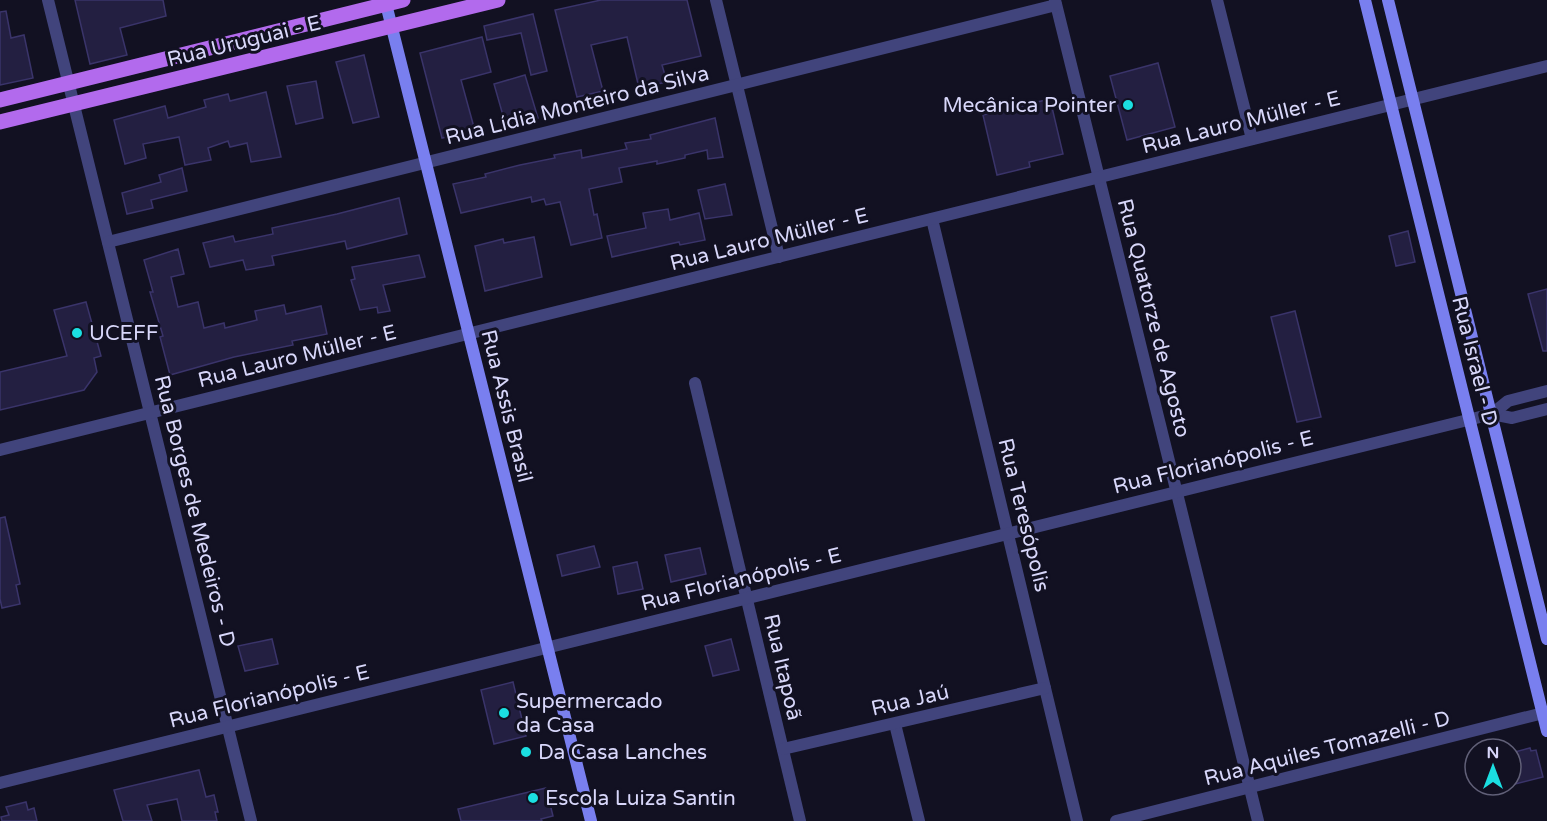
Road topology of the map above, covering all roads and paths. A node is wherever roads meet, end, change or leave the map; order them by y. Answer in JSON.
{"nodes":[{"id":1,"x":48,"y":0,"type":"edge"},
{"id":2,"x":403,"y":0,"type":"edge"},
{"id":3,"x":498,"y":0,"type":"edge"},
{"id":4,"x":716,"y":0,"type":"edge"},
{"id":5,"x":1217,"y":0,"type":"edge"},
{"id":6,"x":1365,"y":0,"type":"edge"},
{"id":7,"x":1388,"y":0,"type":"edge"},
{"id":8,"x":385,"y":2,"type":"edge"},
{"id":9,"x":1056,"y":3,"type":"edge"},
{"id":10,"x":391,"y":26,"type":"junction"},
{"id":11,"x":1547,"y":66,"type":"edge"},
{"id":12,"x":68,"y":84,"type":"junction"},
{"id":13,"x":736,"y":85,"type":"junction"},
{"id":14,"x":1413,"y":99,"type":"junction"},
{"id":15,"x":0,"y":100,"type":"edge"},
{"id":16,"x":73,"y":104,"type":"junction"},
{"id":17,"x":1391,"y":105,"type":"junction"},
{"id":18,"x":0,"y":122,"type":"edge"},
{"id":19,"x":1252,"y":139,"type":"junction"},
{"id":20,"x":426,"y":162,"type":"junction"},
{"id":21,"x":1099,"y":177,"type":"junction"},
{"id":22,"x":932,"y":219,"type":"junction"},
{"id":23,"x":108,"y":242,"type":"junction"},
{"id":24,"x":778,"y":257,"type":"junction"},
{"id":25,"x":468,"y":333,"type":"junction"},
{"id":26,"x":695,"y":383,"type":"dead end"},
{"id":27,"x":1547,"y":391,"type":"edge"},
{"id":28,"x":1547,"y":409,"type":"edge"},
{"id":29,"x":151,"y":412,"type":"junction"},
{"id":30,"x":1492,"y":414,"type":"junction"},
{"id":31,"x":1469,"y":419,"type":"junction"},
{"id":32,"x":0,"y":450,"type":"edge"},
{"id":33,"x":1176,"y":492,"type":"junction"},
{"id":34,"x":1008,"y":533,"type":"junction"},
{"id":35,"x":746,"y":598,"type":"junction"},
{"id":36,"x":1547,"y":639,"type":"edge"},
{"id":37,"x":547,"y":647,"type":"junction"},
{"id":38,"x":1045,"y":688,"type":"junction"},
{"id":39,"x":1545,"y":712,"type":"edge"},
{"id":40,"x":895,"y":724,"type":"junction"},
{"id":41,"x":228,"y":726,"type":"junction"},
{"id":42,"x":1547,"y":731,"type":"edge"},
{"id":43,"x":783,"y":750,"type":"junction"},
{"id":44,"x":0,"y":783,"type":"edge"},
{"id":45,"x":1250,"y":787,"type":"junction"},
{"id":46,"x":251,"y":821,"type":"edge"},
{"id":47,"x":591,"y":821,"type":"edge"},
{"id":48,"x":800,"y":821,"type":"edge"},
{"id":49,"x":919,"y":821,"type":"edge"},
{"id":50,"x":1077,"y":821,"type":"edge"},
{"id":51,"x":1116,"y":821,"type":"edge"},
{"id":52,"x":1258,"y":821,"type":"edge"}],
"edges":[{"from":1,"to":12,"type":"street","name":"Rua Borges de Medeiros - D"},
{"from":2,"to":8,"type":"main road","name":"Rua Uruguai - E"},
{"from":3,"to":10,"type":"main road","name":"Rua Uruguai - E"},
{"from":4,"to":13,"type":"street"},
{"from":5,"to":19,"type":"street"},
{"from":6,"to":17,"type":"street","name":"Rua Israel - D"},
{"from":7,"to":14,"type":"street","name":"Rua Israel - D"},
{"from":8,"to":10,"type":"street","name":"Rua Assis Brasil"},
{"from":8,"to":12,"type":"main road","name":"Rua Uruguai - E"},
{"from":9,"to":13,"type":"street","name":"Rua Lídia Monteiro da Silva"},
{"from":9,"to":21,"type":"street","name":"Rua Quatorze de Agosto"},
{"from":10,"to":16,"type":"main road","name":"Rua Uruguai - E"},
{"from":10,"to":20,"type":"street","name":"Rua Assis Brasil"},
{"from":11,"to":14,"type":"street","name":"Rua Lauro Müller - E"},
{"from":12,"to":15,"type":"main road","name":"Rua Uruguai - E"},
{"from":12,"to":16,"type":"street","name":"Rua Borges de Medeiros - D"},
{"from":13,"to":20,"type":"street","name":"Rua Lídia Monteiro da Silva"},
{"from":13,"to":24,"type":"street"},
{"from":14,"to":17,"type":"street","name":"Rua Lauro Müller - E"},
{"from":14,"to":30,"type":"street","name":"Rua Israel - D"},
{"from":16,"to":18,"type":"main road","name":"Rua Uruguai - E"},
{"from":16,"to":23,"type":"street","name":"Rua Borges de Medeiros - D"},
{"from":17,"to":19,"type":"street","name":"Rua Lauro Müller - E"},
{"from":17,"to":31,"type":"street","name":"Rua Israel - D"},
{"from":19,"to":21,"type":"street","name":"Rua Lauro Müller - E"},
{"from":20,"to":23,"type":"street","name":"Rua Lídia Monteiro da Silva"},
{"from":20,"to":25,"type":"street","name":"Rua Assis Brasil"},
{"from":21,"to":22,"type":"street","name":"Rua Lauro Müller - E"},
{"from":21,"to":33,"type":"street","name":"Rua Quatorze de Agosto"},
{"from":22,"to":24,"type":"street","name":"Rua Lauro Müller - E"},
{"from":22,"to":34,"type":"street","name":"Rua Teresópolis"},
{"from":23,"to":29,"type":"street","name":"Rua Borges de Medeiros - D"},
{"from":24,"to":25,"type":"street","name":"Rua Lauro Müller - E"},
{"from":25,"to":29,"type":"street","name":"Rua Lauro Müller - E"},
{"from":25,"to":37,"type":"street","name":"Rua Assis Brasil"},
{"from":26,"to":35,"type":"street","name":"Rua Itapoã"},
{"from":27,"to":30,"type":"street","name":"Rua Florianópolis - E"},
{"from":28,"to":30,"type":"street","name":"Rua Florianópolis - E"},
{"from":29,"to":32,"type":"street","name":"Rua Lauro Müller - E"},
{"from":29,"to":41,"type":"street","name":"Rua Borges de Medeiros - D"},
{"from":30,"to":31,"type":"street","name":"Rua Florianópolis - E"},
{"from":30,"to":36,"type":"street","name":"Rua Israel - D"},
{"from":31,"to":33,"type":"street","name":"Rua Florianópolis - E"},
{"from":31,"to":39,"type":"street","name":"Rua Israel - D"},
{"from":33,"to":34,"type":"street","name":"Rua Florianópolis - E"},
{"from":33,"to":45,"type":"street","name":"Rua Quatorze de Agosto"},
{"from":34,"to":35,"type":"street","name":"Rua Florianópolis - E"},
{"from":34,"to":38,"type":"street","name":"Rua Teresópolis"},
{"from":35,"to":37,"type":"street","name":"Rua Florianópolis - E"},
{"from":35,"to":43,"type":"street","name":"Rua Itapoã"},
{"from":37,"to":41,"type":"street","name":"Rua Florianópolis - E"},
{"from":37,"to":47,"type":"street","name":"Rua Assis Brasil"},
{"from":38,"to":40,"type":"street","name":"Rua Jaú"},
{"from":38,"to":50,"type":"street","name":"Rua Teresópolis"},
{"from":39,"to":42,"type":"street","name":"Rua Israel - D"},
{"from":39,"to":45,"type":"street","name":"Rua Aquiles Tomazelli - D"},
{"from":40,"to":43,"type":"street","name":"Rua Jaú"},
{"from":40,"to":49,"type":"street"},
{"from":41,"to":44,"type":"street","name":"Rua Florianópolis - E"},
{"from":41,"to":46,"type":"street","name":"Rua Borges de Medeiros - D"},
{"from":43,"to":48,"type":"street","name":"Rua Itapoã"},
{"from":45,"to":51,"type":"street","name":"Rua Aquiles Tomazelli - D"},
{"from":45,"to":52,"type":"street","name":"Rua Quatorze de Agosto"}]}
